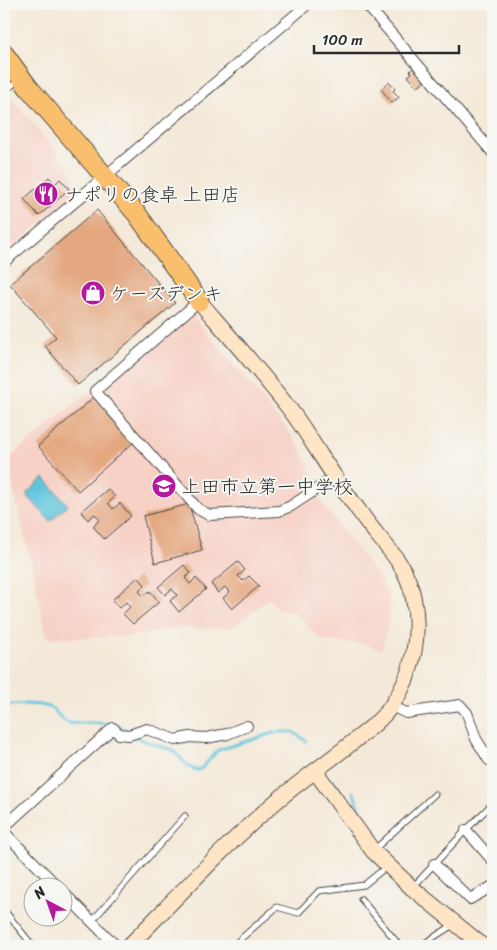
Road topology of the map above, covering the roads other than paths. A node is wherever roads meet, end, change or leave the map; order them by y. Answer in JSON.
{"nodes":[{"id":1,"x":308,"y":4,"type":"edge"},
{"id":2,"x":366,"y":4,"type":"edge"},
{"id":3,"x":4,"y":54,"type":"edge"},
{"id":4,"x":7,"y":81,"type":"edge"},
{"id":5,"x":493,"y":153,"type":"edge"},
{"id":6,"x":102,"y":179,"type":"junction"},
{"id":7,"x":4,"y":262,"type":"edge"},
{"id":8,"x":199,"y":301,"type":"junction"},
{"id":9,"x":335,"y":477,"type":"junction"},
{"id":10,"x":392,"y":706,"type":"junction"},
{"id":11,"x":247,"y":726,"type":"dead end"},
{"id":12,"x":493,"y":761,"type":"edge"},
{"id":13,"x":315,"y":771,"type":"junction"},
{"id":14,"x":435,"y":794,"type":"dead end"},
{"id":15,"x":493,"y":803,"type":"edge"},
{"id":16,"x":185,"y":816,"type":"dead end"},
{"id":17,"x":4,"y":827,"type":"edge"},
{"id":18,"x":466,"y":830,"type":"junction"},
{"id":19,"x":4,"y":832,"type":"edge"},
{"id":20,"x":373,"y":851,"type":"junction"},
{"id":21,"x":493,"y":861,"type":"edge"},
{"id":22,"x":434,"y":864,"type":"junction"},
{"id":23,"x":388,"y":866,"type":"junction"},
{"id":24,"x":49,"y":878,"type":"edge"},
{"id":25,"x":493,"y":886,"type":"edge"},
{"id":26,"x":412,"y":888,"type":"junction"},
{"id":27,"x":361,"y":899,"type":"dead end"},
{"id":28,"x":72,"y":901,"type":"edge"},
{"id":29,"x":4,"y":910,"type":"edge"},
{"id":30,"x":92,"y":921,"type":"junction"},
{"id":31,"x":455,"y":924,"type":"junction"},
{"id":32,"x":108,"y":937,"type":"junction"},
{"id":33,"x":236,"y":943,"type":"dead end"},
{"id":34,"x":33,"y":946,"type":"edge"},
{"id":35,"x":99,"y":946,"type":"edge"},
{"id":36,"x":116,"y":946,"type":"edge"},
{"id":37,"x":129,"y":946,"type":"edge"},
{"id":38,"x":400,"y":946,"type":"edge"},
{"id":39,"x":420,"y":946,"type":"edge"},
{"id":40,"x":483,"y":946,"type":"edge"}],
"edges":[{"from":1,"to":6,"type":"street"},
{"from":2,"to":5,"type":"street"},
{"from":3,"to":6,"type":"highway"},
{"from":4,"to":6,"type":"highway"},
{"from":6,"to":7,"type":"street"},
{"from":6,"to":8,"type":"highway"},
{"from":8,"to":9,"type":"street"},
{"from":8,"to":9,"type":"street"},
{"from":9,"to":10,"type":"street"},
{"from":10,"to":12,"type":"street"},
{"from":10,"to":13,"type":"street"},
{"from":11,"to":17,"type":"street"},
{"from":13,"to":20,"type":"street"},
{"from":13,"to":37,"type":"street"},
{"from":14,"to":20,"type":"lane"},
{"from":15,"to":18,"type":"lane"},
{"from":16,"to":30,"type":"lane"},
{"from":18,"to":21,"type":"street"},
{"from":18,"to":22,"type":"lane"},
{"from":19,"to":24,"type":"street"},
{"from":20,"to":23,"type":"street"},
{"from":22,"to":25,"type":"street"},
{"from":22,"to":26,"type":"lane"},
{"from":23,"to":26,"type":"street"},
{"from":23,"to":33,"type":"lane"},
{"from":26,"to":31,"type":"street"},
{"from":27,"to":38,"type":"lane"},
{"from":28,"to":30,"type":"street"},
{"from":29,"to":34,"type":"lane"},
{"from":30,"to":32,"type":"street"},
{"from":31,"to":39,"type":"lane"},
{"from":31,"to":40,"type":"street"},
{"from":32,"to":35,"type":"lane"},
{"from":32,"to":36,"type":"street"}]}
